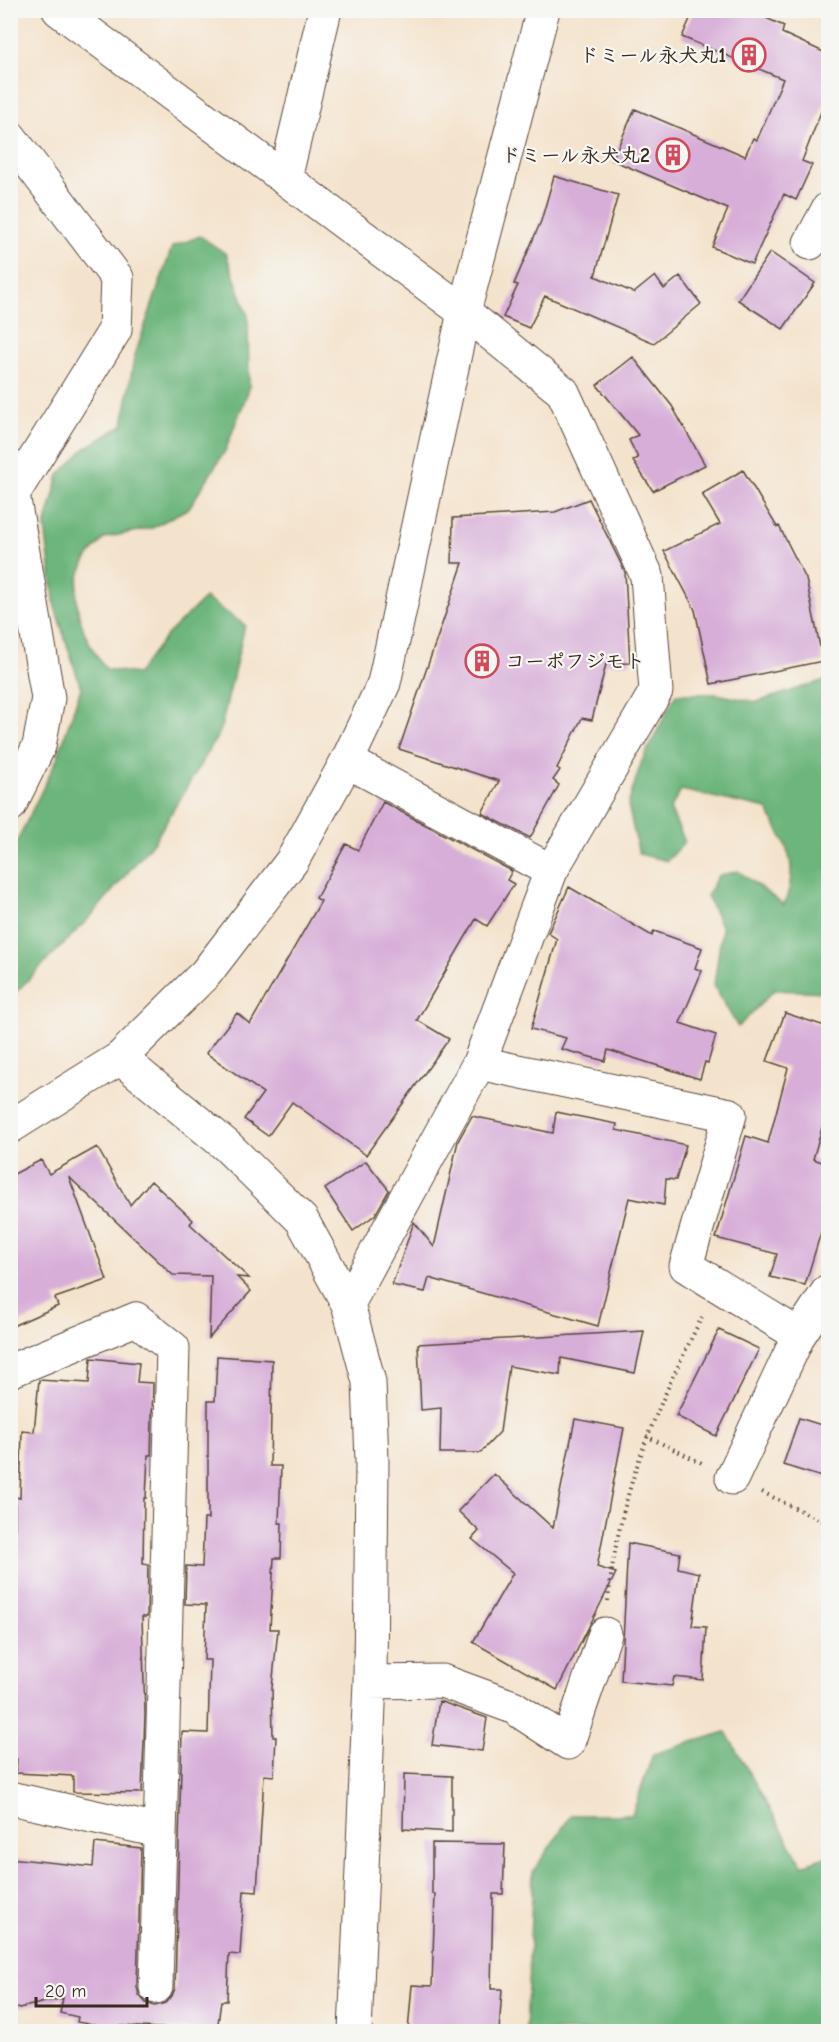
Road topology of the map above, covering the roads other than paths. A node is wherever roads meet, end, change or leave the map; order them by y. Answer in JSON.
{"nodes":[{"id":1,"x":59,"y":10,"type":"edge"},
{"id":2,"x":325,"y":10,"type":"edge"},
{"id":3,"x":543,"y":10,"type":"edge"},
{"id":4,"x":10,"y":136,"type":"edge"},
{"id":5,"x":285,"y":179,"type":"junction"},
{"id":6,"x":828,"y":209,"type":"edge"},
{"id":7,"x":810,"y":243,"type":"dead end"},
{"id":8,"x":464,"y":312,"type":"junction"},
{"id":9,"x":17,"y":562,"type":"edge"},
{"id":10,"x":347,"y":761,"type":"junction"},
{"id":11,"x":10,"y":805,"type":"edge"},
{"id":12,"x":551,"y":871,"type":"junction"},
{"id":13,"x":120,"y":1058,"type":"junction"},
{"id":14,"x":479,"y":1063,"type":"junction"},
{"id":15,"x":10,"y":1127,"type":"edge"},
{"id":16,"x":828,"y":1291,"type":"edge"},
{"id":17,"x":348,"y":1304,"type":"junction"},
{"id":18,"x":799,"y":1335,"type":"junction"},
{"id":19,"x":10,"y":1371,"type":"edge"},
{"id":20,"x":732,"y":1478,"type":"dead end"},
{"id":21,"x":605,"y":1634,"type":"road end"},
{"id":22,"x":370,"y":1682,"type":"junction"},
{"id":23,"x":10,"y":1798,"type":"edge"},
{"id":24,"x":159,"y":1832,"type":"junction"},
{"id":25,"x":156,"y":1987,"type":"dead end"},
{"id":26,"x":354,"y":2031,"type":"edge"}],
"edges":[{"from":1,"to":5,"type":"street"},
{"from":2,"to":5,"type":"street"},
{"from":3,"to":8,"type":"street"},
{"from":4,"to":9,"type":"street"},
{"from":5,"to":8,"type":"street"},
{"from":6,"to":7,"type":"street"},
{"from":8,"to":10,"type":"street"},
{"from":8,"to":12,"type":"street"},
{"from":9,"to":11,"type":"street"},
{"from":10,"to":12,"type":"street"},
{"from":10,"to":13,"type":"street"},
{"from":12,"to":14,"type":"street"},
{"from":13,"to":15,"type":"street"},
{"from":13,"to":17,"type":"street"},
{"from":14,"to":17,"type":"street"},
{"from":14,"to":18,"type":"street"},
{"from":16,"to":18,"type":"street"},
{"from":17,"to":22,"type":"street"},
{"from":18,"to":20,"type":"street"},
{"from":19,"to":24,"type":"street"},
{"from":21,"to":22,"type":"street"},
{"from":22,"to":26,"type":"street"},
{"from":23,"to":24,"type":"street"},
{"from":24,"to":25,"type":"street"}]}
